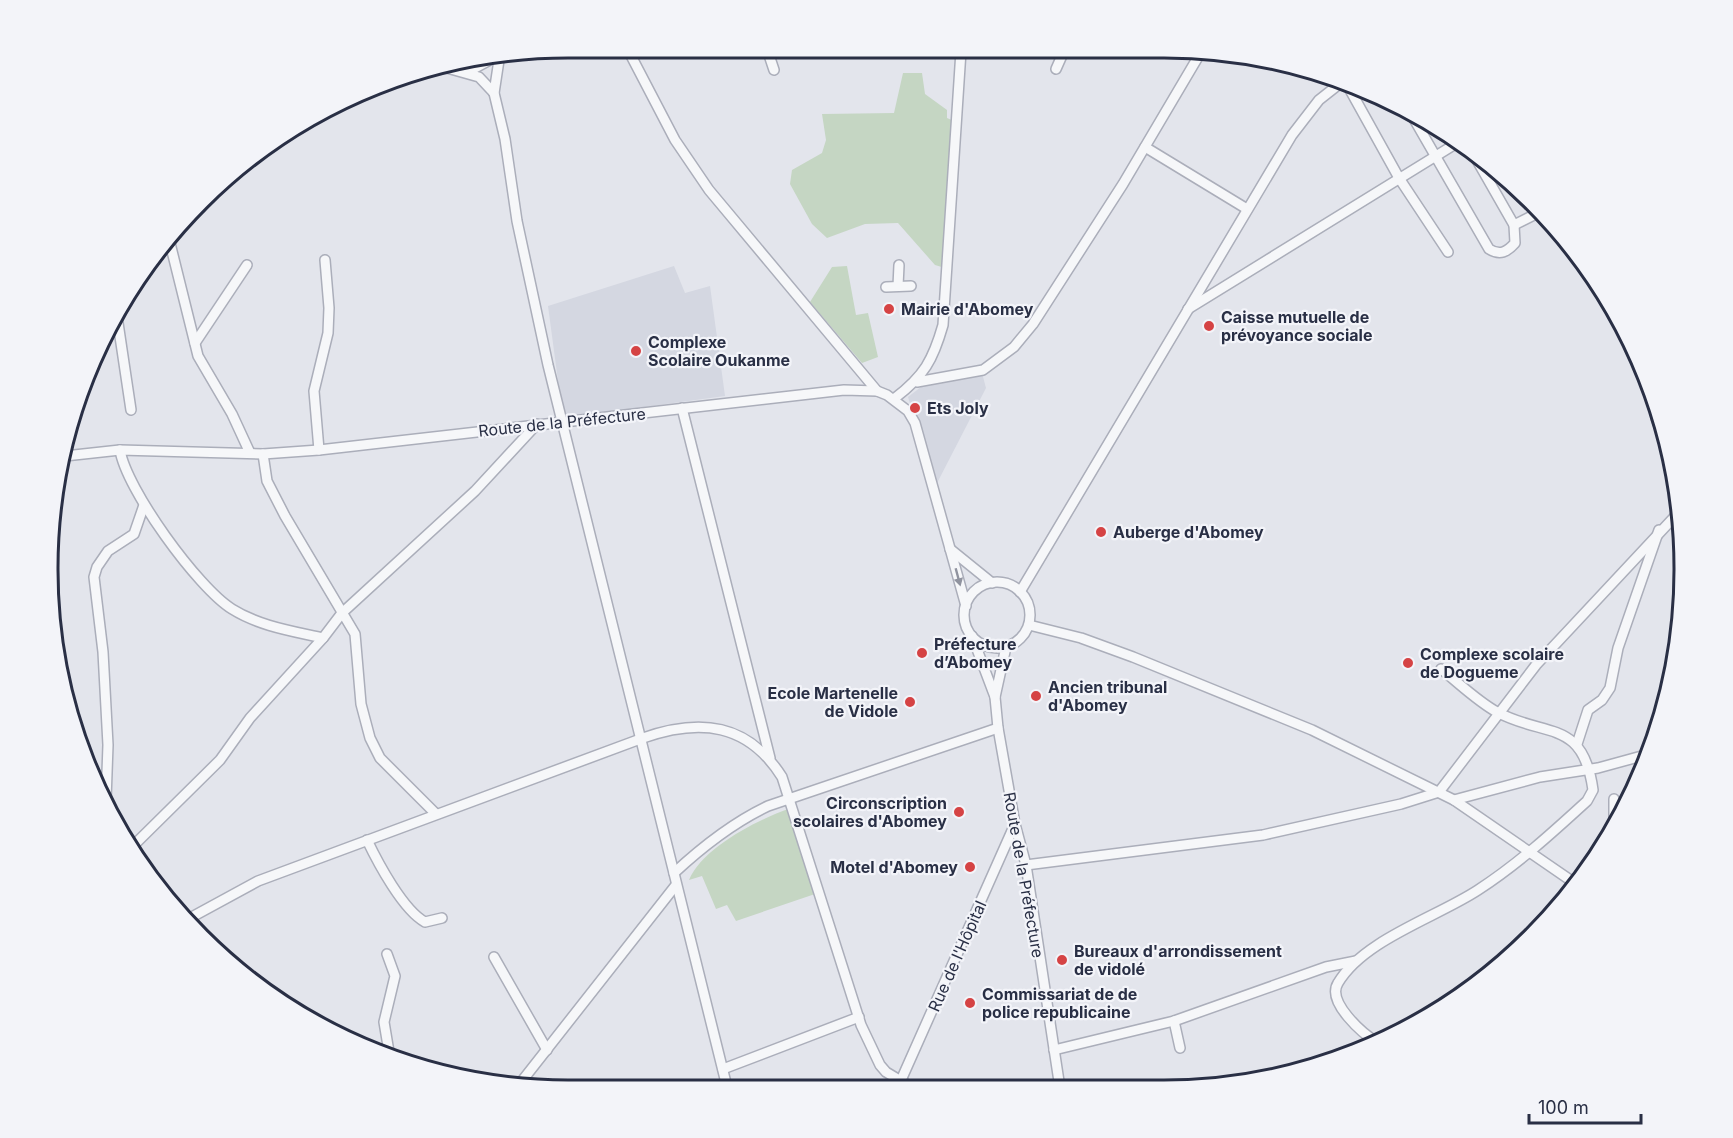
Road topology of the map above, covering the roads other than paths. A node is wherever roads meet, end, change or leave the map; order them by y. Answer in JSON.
{"nodes":[{"id":1,"x":633,"y":59,"type":"edge"},
{"id":2,"x":770,"y":59,"type":"edge"},
{"id":3,"x":960,"y":59,"type":"edge"},
{"id":4,"x":1060,"y":59,"type":"edge"},
{"id":5,"x":1197,"y":60,"type":"edge"},
{"id":6,"x":498,"y":64,"type":"edge"},
{"id":7,"x":1056,"y":69,"type":"dead end"},
{"id":8,"x":774,"y":70,"type":"dead end"},
{"id":9,"x":459,"y":71,"type":"edge"},
{"id":10,"x":1334,"y":88,"type":"edge"},
{"id":11,"x":494,"y":93,"type":"junction"},
{"id":12,"x":1353,"y":95,"type":"edge"},
{"id":13,"x":1418,"y":126,"type":"edge"},
{"id":14,"x":1145,"y":147,"type":"junction"},
{"id":15,"x":1450,"y":147,"type":"edge"},
{"id":16,"x":1434,"y":156,"type":"junction"},
{"id":17,"x":1483,"y":170,"type":"edge"},
{"id":18,"x":1399,"y":178,"type":"junction"},
{"id":19,"x":1247,"y":209,"type":"junction"},
{"id":20,"x":1533,"y":216,"type":"edge"},
{"id":21,"x":1514,"y":225,"type":"junction"},
{"id":22,"x":171,"y":249,"type":"edge"},
{"id":23,"x":1448,"y":252,"type":"dead end"},
{"id":24,"x":325,"y":260,"type":"dead end"},
{"id":25,"x":247,"y":265,"type":"dead end"},
{"id":26,"x":898,"y":265,"type":"dead end"},
{"id":27,"x":898,"y":286,"type":"junction"},
{"id":28,"x":911,"y":286,"type":"dead end"},
{"id":29,"x":886,"y":287,"type":"dead end"},
{"id":30,"x":1186,"y":310,"type":"junction"},
{"id":31,"x":118,"y":331,"type":"edge"},
{"id":32,"x":195,"y":343,"type":"junction"},
{"id":33,"x":917,"y":382,"type":"junction"},
{"id":34,"x":877,"y":391,"type":"junction"},
{"id":35,"x":895,"y":398,"type":"junction"},
{"id":36,"x":682,"y":408,"type":"junction"},
{"id":37,"x":131,"y":410,"type":"dead end"},
{"id":38,"x":562,"y":422,"type":"junction"},
{"id":39,"x":537,"y":424,"type":"junction"},
{"id":40,"x":120,"y":450,"type":"junction"},
{"id":41,"x":319,"y":450,"type":"junction"},
{"id":42,"x":250,"y":453,"type":"junction"},
{"id":43,"x":263,"y":454,"type":"junction"},
{"id":44,"x":71,"y":455,"type":"edge"},
{"id":45,"x":144,"y":505,"type":"junction"},
{"id":46,"x":1671,"y":519,"type":"edge"},
{"id":47,"x":1659,"y":530,"type":"junction"},
{"id":48,"x":950,"y":549,"type":"junction"},
{"id":49,"x":992,"y":583,"type":"junction"},
{"id":50,"x":1020,"y":592,"type":"junction"},
{"id":51,"x":966,"y":606,"type":"junction"},
{"id":52,"x":342,"y":613,"type":"junction"},
{"id":53,"x":1029,"y":625,"type":"junction"},
{"id":54,"x":972,"y":636,"type":"junction"},
{"id":55,"x":323,"y":638,"type":"junction"},
{"id":56,"x":1006,"y":647,"type":"junction"},
{"id":57,"x":1441,"y":669,"type":"dead end"},
{"id":58,"x":995,"y":697,"type":"junction"},
{"id":59,"x":1498,"y":712,"type":"junction"},
{"id":60,"x":998,"y":728,"type":"junction"},
{"id":61,"x":643,"y":738,"type":"junction"},
{"id":62,"x":1577,"y":744,"type":"junction"},
{"id":63,"x":1639,"y":757,"type":"edge"},
{"id":64,"x":771,"y":759,"type":"junction"},
{"id":65,"x":1589,"y":770,"type":"junction"},
{"id":66,"x":107,"y":785,"type":"edge"},
{"id":67,"x":1439,"y":792,"type":"junction"},
{"id":68,"x":789,"y":798,"type":"junction"},
{"id":69,"x":1614,"y":799,"type":"dead end"},
{"id":70,"x":1454,"y":800,"type":"junction"},
{"id":71,"x":1614,"y":810,"type":"edge"},
{"id":72,"x":436,"y":814,"type":"junction"},
{"id":73,"x":1015,"y":824,"type":"junction"},
{"id":74,"x":367,"y":840,"type":"junction"},
{"id":75,"x":138,"y":841,"type":"edge"},
{"id":76,"x":1532,"y":852,"type":"junction"},
{"id":77,"x":1026,"y":865,"type":"junction"},
{"id":78,"x":674,"y":873,"type":"junction"},
{"id":79,"x":1570,"y":879,"type":"edge"},
{"id":80,"x":676,"y":885,"type":"junction"},
{"id":81,"x":194,"y":916,"type":"edge"},
{"id":82,"x":442,"y":918,"type":"dead end"},
{"id":83,"x":387,"y":954,"type":"dead end"},
{"id":84,"x":494,"y":957,"type":"dead end"},
{"id":85,"x":1358,"y":960,"type":"junction"},
{"id":86,"x":859,"y":1017,"type":"junction"},
{"id":87,"x":1174,"y":1021,"type":"junction"},
{"id":88,"x":1371,"y":1036,"type":"edge"},
{"id":89,"x":388,"y":1046,"type":"edge"},
{"id":90,"x":1180,"y":1048,"type":"dead end"},
{"id":91,"x":547,"y":1050,"type":"junction"},
{"id":92,"x":1054,"y":1050,"type":"junction"},
{"id":93,"x":723,"y":1069,"type":"junction"},
{"id":94,"x":526,"y":1077,"type":"edge"},
{"id":95,"x":725,"y":1079,"type":"edge"},
{"id":96,"x":893,"y":1079,"type":"edge"},
{"id":97,"x":902,"y":1079,"type":"edge"},
{"id":98,"x":1059,"y":1079,"type":"edge"}],
"edges":[{"from":1,"to":34,"type":"street"},
{"from":2,"to":8,"type":"street"},
{"from":3,"to":33,"type":"street"},
{"from":4,"to":7,"type":"street"},
{"from":5,"to":14,"type":"street"},
{"from":6,"to":11,"type":"street"},
{"from":9,"to":11,"type":"street"},
{"from":10,"to":19,"type":"street"},
{"from":11,"to":38,"type":"street"},
{"from":12,"to":18,"type":"street"},
{"from":13,"to":16,"type":"street"},
{"from":14,"to":19,"type":"street"},
{"from":14,"to":33,"type":"street"},
{"from":15,"to":16,"type":"street"},
{"from":16,"to":18,"type":"street"},
{"from":16,"to":21,"type":"street"},
{"from":17,"to":21,"type":"street"},
{"from":18,"to":23,"type":"street"},
{"from":18,"to":30,"type":"street"},
{"from":19,"to":30,"type":"street"},
{"from":20,"to":21,"type":"street"},
{"from":22,"to":32,"type":"street"},
{"from":24,"to":41,"type":"street"},
{"from":25,"to":32,"type":"street"},
{"from":26,"to":27,"type":"street"},
{"from":27,"to":28,"type":"street"},
{"from":27,"to":29,"type":"street"},
{"from":30,"to":50,"type":"street"},
{"from":31,"to":37,"type":"street"},
{"from":32,"to":42,"type":"street"},
{"from":33,"to":35,"type":"street"},
{"from":34,"to":35,"type":"street","name":"Route de la Préfecture"},
{"from":34,"to":36,"type":"street","name":"Route de la Préfecture"},
{"from":35,"to":48,"type":"street"},
{"from":36,"to":38,"type":"street","name":"Route de la Préfecture"},
{"from":36,"to":64,"type":"street"},
{"from":38,"to":39,"type":"street","name":"Route de la Préfecture"},
{"from":38,"to":61,"type":"street"},
{"from":39,"to":41,"type":"street","name":"Route de la Préfecture"},
{"from":39,"to":52,"type":"street"},
{"from":40,"to":42,"type":"street","name":"Route de la Préfecture"},
{"from":40,"to":44,"type":"street","name":"Route de la Préfecture"},
{"from":40,"to":45,"type":"street"},
{"from":41,"to":43,"type":"street","name":"Route de la Préfecture"},
{"from":42,"to":43,"type":"street","name":"Route de la Préfecture"},
{"from":43,"to":52,"type":"street"},
{"from":45,"to":55,"type":"street"},
{"from":45,"to":66,"type":"street"},
{"from":46,"to":47,"type":"street"},
{"from":47,"to":59,"type":"street"},
{"from":47,"to":62,"type":"street"},
{"from":48,"to":49,"type":"street"},
{"from":48,"to":51,"type":"street","one_way":true},
{"from":49,"to":50,"type":"street"},
{"from":49,"to":51,"type":"street"},
{"from":50,"to":53,"type":"street"},
{"from":51,"to":54,"type":"street"},
{"from":52,"to":55,"type":"street"},
{"from":52,"to":72,"type":"street"},
{"from":53,"to":56,"type":"street"},
{"from":53,"to":67,"type":"street"},
{"from":54,"to":56,"type":"street"},
{"from":54,"to":58,"type":"street","name":"Route de la Préfecture"},
{"from":55,"to":75,"type":"street"},
{"from":56,"to":58,"type":"street","name":"Route de la Préfecture"},
{"from":57,"to":59,"type":"street"},
{"from":58,"to":60,"type":"street","name":"Route de la Préfecture"},
{"from":59,"to":62,"type":"street"},
{"from":59,"to":67,"type":"street"},
{"from":60,"to":68,"type":"street"},
{"from":60,"to":73,"type":"street","name":"Route de la Préfecture"},
{"from":61,"to":64,"type":"street"},
{"from":61,"to":72,"type":"street"},
{"from":61,"to":78,"type":"street"},
{"from":62,"to":65,"type":"street"},
{"from":63,"to":65,"type":"street"},
{"from":64,"to":68,"type":"street"},
{"from":65,"to":70,"type":"street"},
{"from":65,"to":76,"type":"street"},
{"from":67,"to":70,"type":"street"},
{"from":67,"to":77,"type":"street"},
{"from":68,"to":78,"type":"street"},
{"from":68,"to":86,"type":"street"},
{"from":69,"to":71,"type":"street"},
{"from":70,"to":76,"type":"street"},
{"from":72,"to":74,"type":"street"},
{"from":73,"to":77,"type":"street","name":"Route de la Préfecture"},
{"from":73,"to":97,"type":"street","name":"Rue de l'Hôpital"},
{"from":74,"to":81,"type":"street"},
{"from":74,"to":82,"type":"street"},
{"from":76,"to":79,"type":"street"},
{"from":76,"to":85,"type":"street"},
{"from":77,"to":92,"type":"street","name":"Route de la Préfecture"},
{"from":78,"to":80,"type":"street"},
{"from":80,"to":91,"type":"street"},
{"from":80,"to":93,"type":"street"},
{"from":83,"to":89,"type":"street"},
{"from":84,"to":91,"type":"street"},
{"from":85,"to":87,"type":"street"},
{"from":85,"to":88,"type":"street"},
{"from":86,"to":93,"type":"street"},
{"from":86,"to":96,"type":"street"},
{"from":87,"to":90,"type":"street"},
{"from":87,"to":92,"type":"street"},
{"from":91,"to":94,"type":"street"},
{"from":92,"to":98,"type":"street","name":"Route de la Préfecture"},
{"from":93,"to":95,"type":"street"}]}
